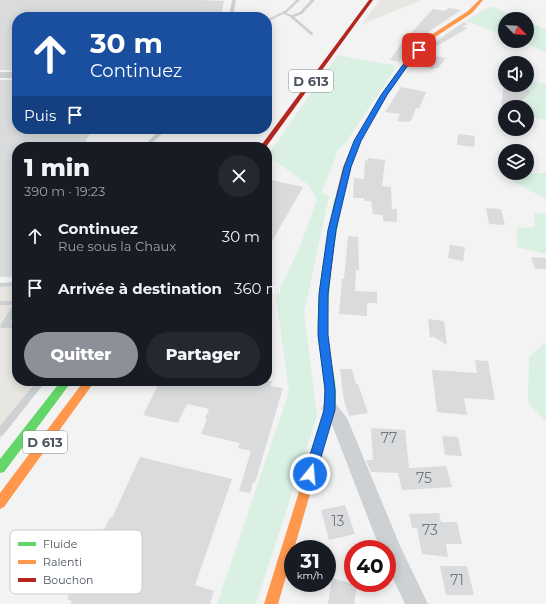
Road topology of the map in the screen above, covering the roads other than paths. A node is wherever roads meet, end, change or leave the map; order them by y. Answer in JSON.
{"nodes":[{"id":1,"x":234,"y":0,"type":"edge"},
{"id":2,"x":298,"y":0,"type":"edge"},
{"id":3,"x":313,"y":0,"type":"edge"},
{"id":4,"x":363,"y":0,"type":"edge"},
{"id":5,"x":371,"y":0,"type":"edge"},
{"id":6,"x":481,"y":0,"type":"edge"},
{"id":7,"x":232,"y":12,"type":"edge"},
{"id":8,"x":283,"y":13,"type":"junction"},
{"id":9,"x":356,"y":15,"type":"junction"},
{"id":10,"x":291,"y":17,"type":"junction"},
{"id":11,"x":272,"y":18,"type":"edge"},
{"id":12,"x":312,"y":34,"type":"dead end"},
{"id":13,"x":0,"y":75,"type":"edge"},
{"id":14,"x":12,"y":75,"type":"edge"},
{"id":15,"x":295,"y":87,"type":"dead end"},
{"id":16,"x":158,"y":134,"type":"edge"},
{"id":17,"x":150,"y":142,"type":"edge"},
{"id":18,"x":267,"y":142,"type":"edge"},
{"id":19,"x":12,"y":284,"type":"edge"},
{"id":20,"x":0,"y":285,"type":"edge"},
{"id":21,"x":0,"y":303,"type":"edge"},
{"id":22,"x":12,"y":304,"type":"edge"},
{"id":23,"x":12,"y":312,"type":"edge"},
{"id":24,"x":12,"y":325,"type":"edge"},
{"id":25,"x":4,"y":326,"type":"junction"},
{"id":26,"x":12,"y":328,"type":"edge"},
{"id":27,"x":38,"y":386,"type":"edge"},
{"id":28,"x":64,"y":386,"type":"edge"},
{"id":29,"x":86,"y":386,"type":"edge"},
{"id":30,"x":330,"y":410,"type":"junction"},
{"id":31,"x":0,"y":432,"type":"edge"},
{"id":32,"x":0,"y":468,"type":"edge"},
{"id":33,"x":0,"y":503,"type":"edge"},
{"id":34,"x":271,"y":604,"type":"edge"},
{"id":35,"x":417,"y":604,"type":"edge"}],
"edges":[{"from":1,"to":7,"type":"lane"},
{"from":2,"to":8,"type":"lane"},
{"from":3,"to":10,"type":"lane"},
{"from":4,"to":9,"type":"street","number":"D 613"},
{"from":5,"to":9,"type":"street","number":"D 613"},
{"from":6,"to":30,"type":"street"},
{"from":8,"to":10,"type":"lane"},
{"from":8,"to":11,"type":"lane"},
{"from":9,"to":15,"type":"street","number":"D 613"},
{"from":9,"to":18,"type":"street","number":"D 613"},
{"from":10,"to":12,"type":"lane"},
{"from":13,"to":14,"type":"street"},
{"from":16,"to":17,"type":"lane"},
{"from":19,"to":20,"type":"lane"},
{"from":21,"to":22,"type":"lane"},
{"from":23,"to":25,"type":"lane"},
{"from":24,"to":25,"type":"lane"},
{"from":25,"to":26,"type":"lane"},
{"from":27,"to":31,"type":"lane"},
{"from":28,"to":32,"type":"street","number":"D 613"},
{"from":29,"to":33,"type":"street","number":"D 613"},
{"from":30,"to":34,"type":"street"},
{"from":30,"to":35,"type":"street"}]}
